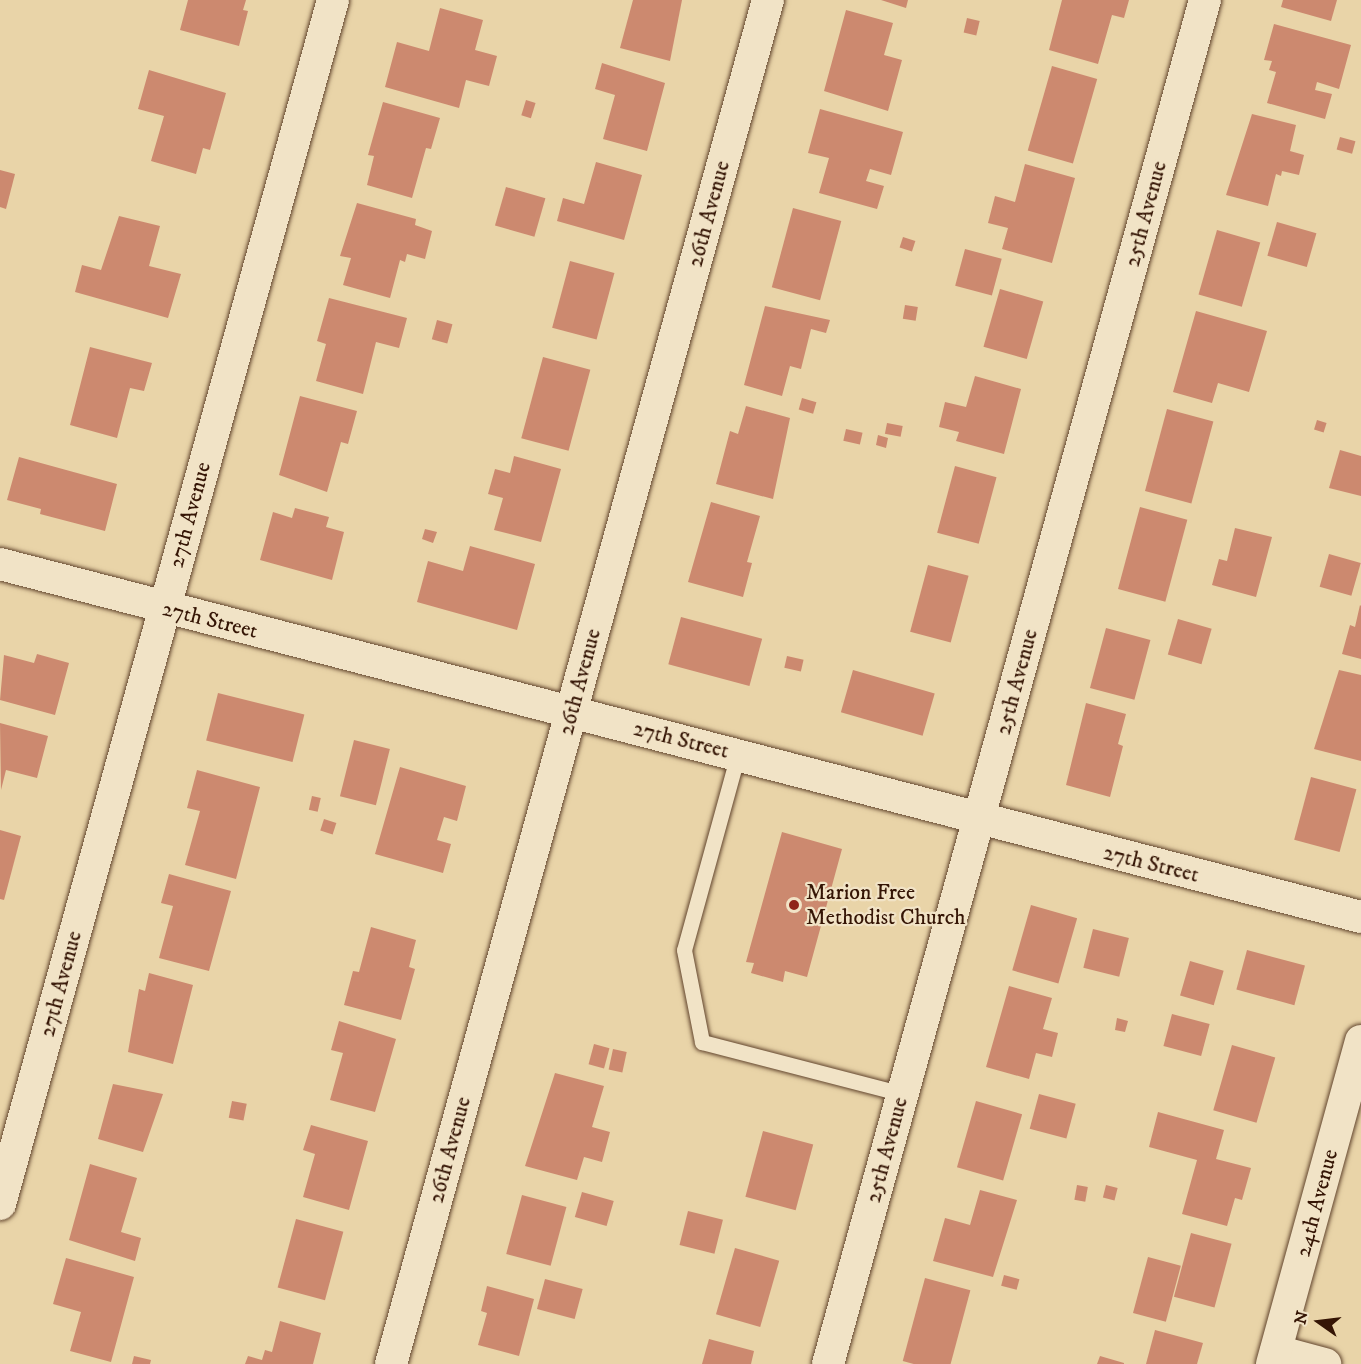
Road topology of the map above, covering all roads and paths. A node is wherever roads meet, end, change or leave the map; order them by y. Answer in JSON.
{"nodes":[{"id":1,"x":333,"y":0,"type":"edge"},
{"id":2,"x":768,"y":0,"type":"edge"},
{"id":3,"x":1205,"y":0,"type":"edge"},
{"id":4,"x":0,"y":564,"type":"edge"},
{"id":5,"x":165,"y":608,"type":"junction"},
{"id":6,"x":572,"y":712,"type":"junction"},
{"id":7,"x":738,"y":754,"type":"junction"},
{"id":8,"x":979,"y":820,"type":"junction"},
{"id":9,"x":1361,"y":917,"type":"edge"},
{"id":10,"x":1361,"y":1041,"type":"edge"},
{"id":11,"x":903,"y":1094,"type":"junction"},
{"id":12,"x":0,"y":1204,"type":"edge"},
{"id":13,"x":1274,"y":1358,"type":"edge"},
{"id":14,"x":392,"y":1364,"type":"edge"},
{"id":15,"x":828,"y":1364,"type":"edge"},
{"id":16,"x":1325,"y":1364,"type":"edge"}],
"edges":[{"from":1,"to":5,"type":"street","name":"27th Avenue"},
{"from":2,"to":6,"type":"street","name":"26th Avenue"},
{"from":3,"to":8,"type":"street","name":"25th Avenue"},
{"from":4,"to":5,"type":"street","name":"27th Street"},
{"from":5,"to":6,"type":"street","name":"27th Street"},
{"from":5,"to":12,"type":"street","name":"27th Avenue"},
{"from":6,"to":7,"type":"street","name":"27th Street"},
{"from":6,"to":14,"type":"street","name":"26th Avenue"},
{"from":7,"to":8,"type":"street","name":"27th Street"},
{"from":7,"to":11,"type":"lane"},
{"from":8,"to":9,"type":"street","name":"27th Street"},
{"from":8,"to":11,"type":"street","name":"25th Avenue"},
{"from":10,"to":13,"type":"street","name":"24th Avenue"},
{"from":11,"to":15,"type":"street","name":"25th Avenue"},
{"from":13,"to":16,"type":"street"}]}
